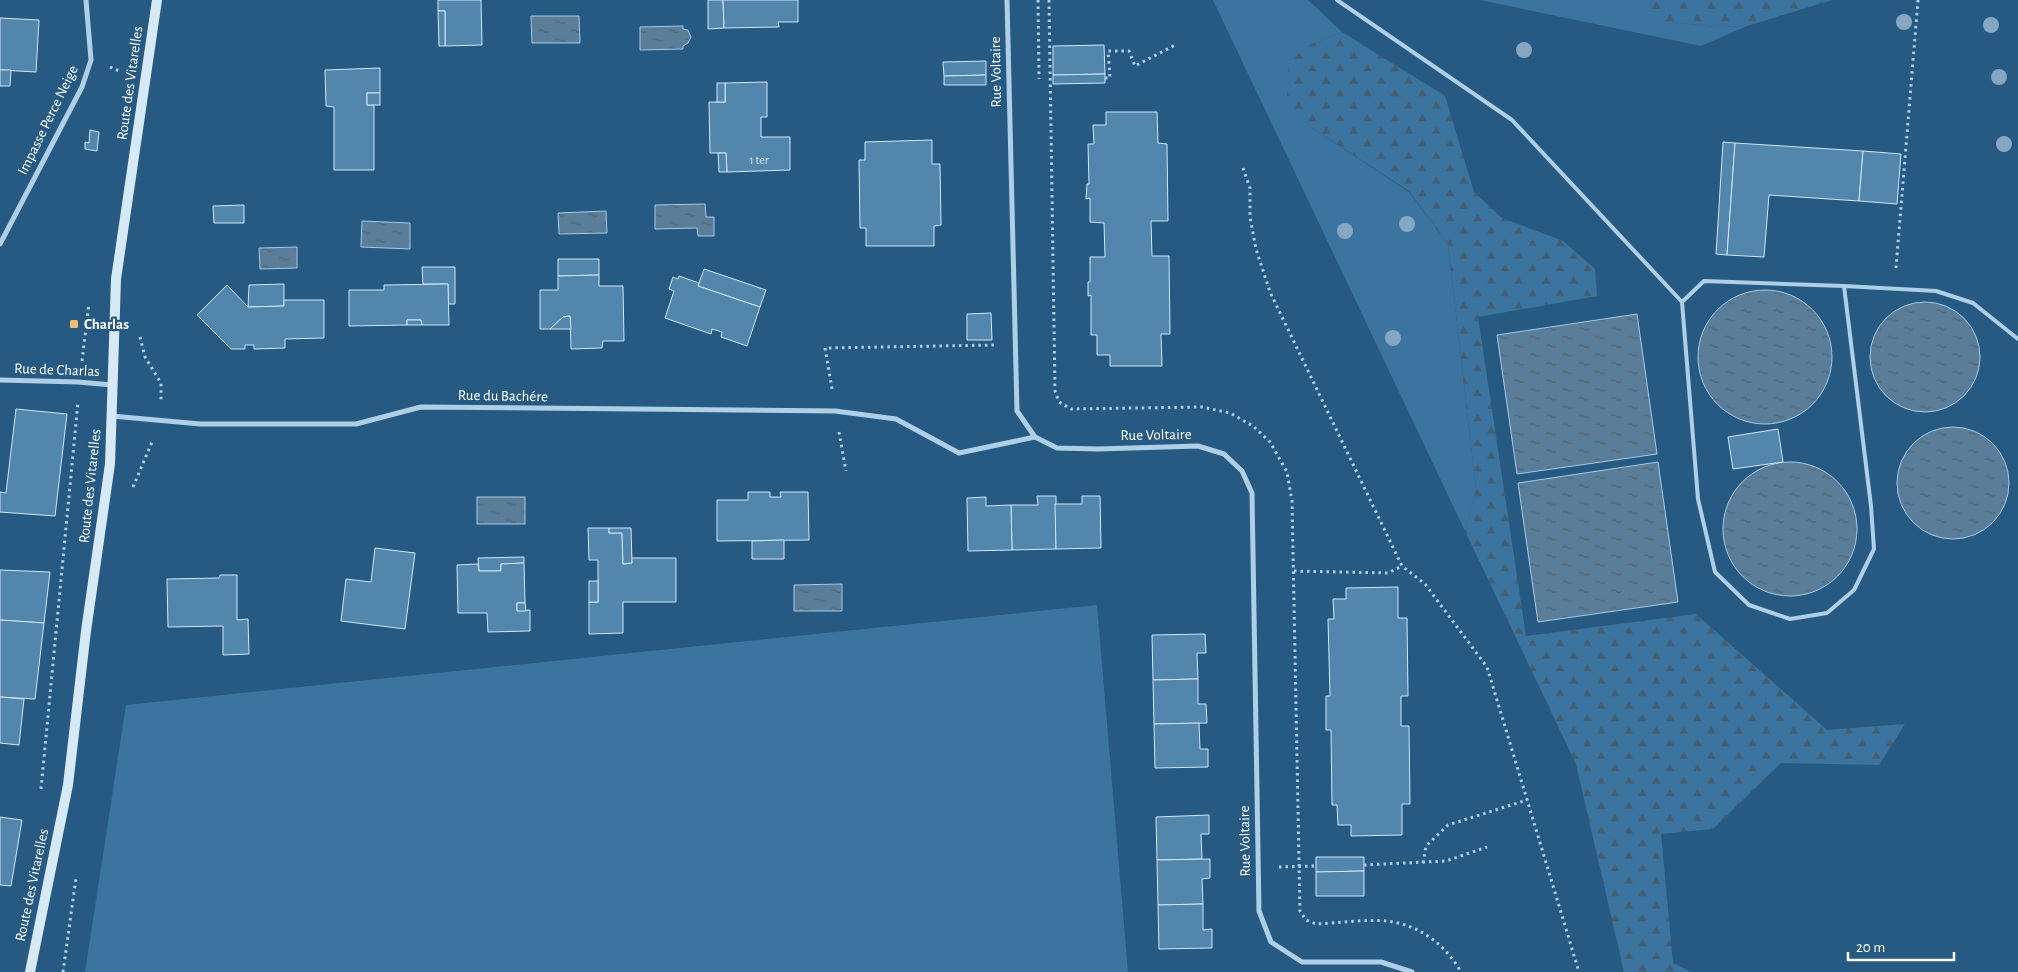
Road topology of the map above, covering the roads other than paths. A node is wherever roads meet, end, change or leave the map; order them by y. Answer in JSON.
{"nodes":[{"id":1,"x":86,"y":0,"type":"edge"},
{"id":2,"x":157,"y":0,"type":"edge"},
{"id":3,"x":1007,"y":0,"type":"edge"},
{"id":4,"x":1337,"y":0,"type":"edge"},
{"id":5,"x":0,"y":244,"type":"edge"},
{"id":6,"x":1844,"y":286,"type":"junction"},
{"id":7,"x":1682,"y":302,"type":"junction"},
{"id":8,"x":2018,"y":340,"type":"edge"},
{"id":9,"x":0,"y":380,"type":"edge"},
{"id":10,"x":112,"y":385,"type":"junction"},
{"id":11,"x":112,"y":416,"type":"junction"},
{"id":12,"x":1036,"y":437,"type":"junction"},
{"id":13,"x":30,"y":972,"type":"edge"},
{"id":14,"x":1412,"y":972,"type":"edge"}],
"edges":[{"from":1,"to":5,"type":"street","name":"Impasse Perce Neige"},
{"from":2,"to":10,"type":"main road","name":"Route des Vitarelles"},
{"from":3,"to":12,"type":"street","name":"Rue Voltaire"},
{"from":4,"to":7,"type":"lane"},
{"from":6,"to":7,"type":"lane"},
{"from":6,"to":7,"type":"lane"},
{"from":6,"to":8,"type":"lane"},
{"from":9,"to":10,"type":"street","name":"Rue de Charlas"},
{"from":10,"to":11,"type":"main road","name":"Route des Vitarelles"},
{"from":11,"to":12,"type":"street","name":"Rue du Bachére"},
{"from":11,"to":13,"type":"main road","name":"Route des Vitarelles"},
{"from":12,"to":14,"type":"street","name":"Rue Voltaire"}]}
